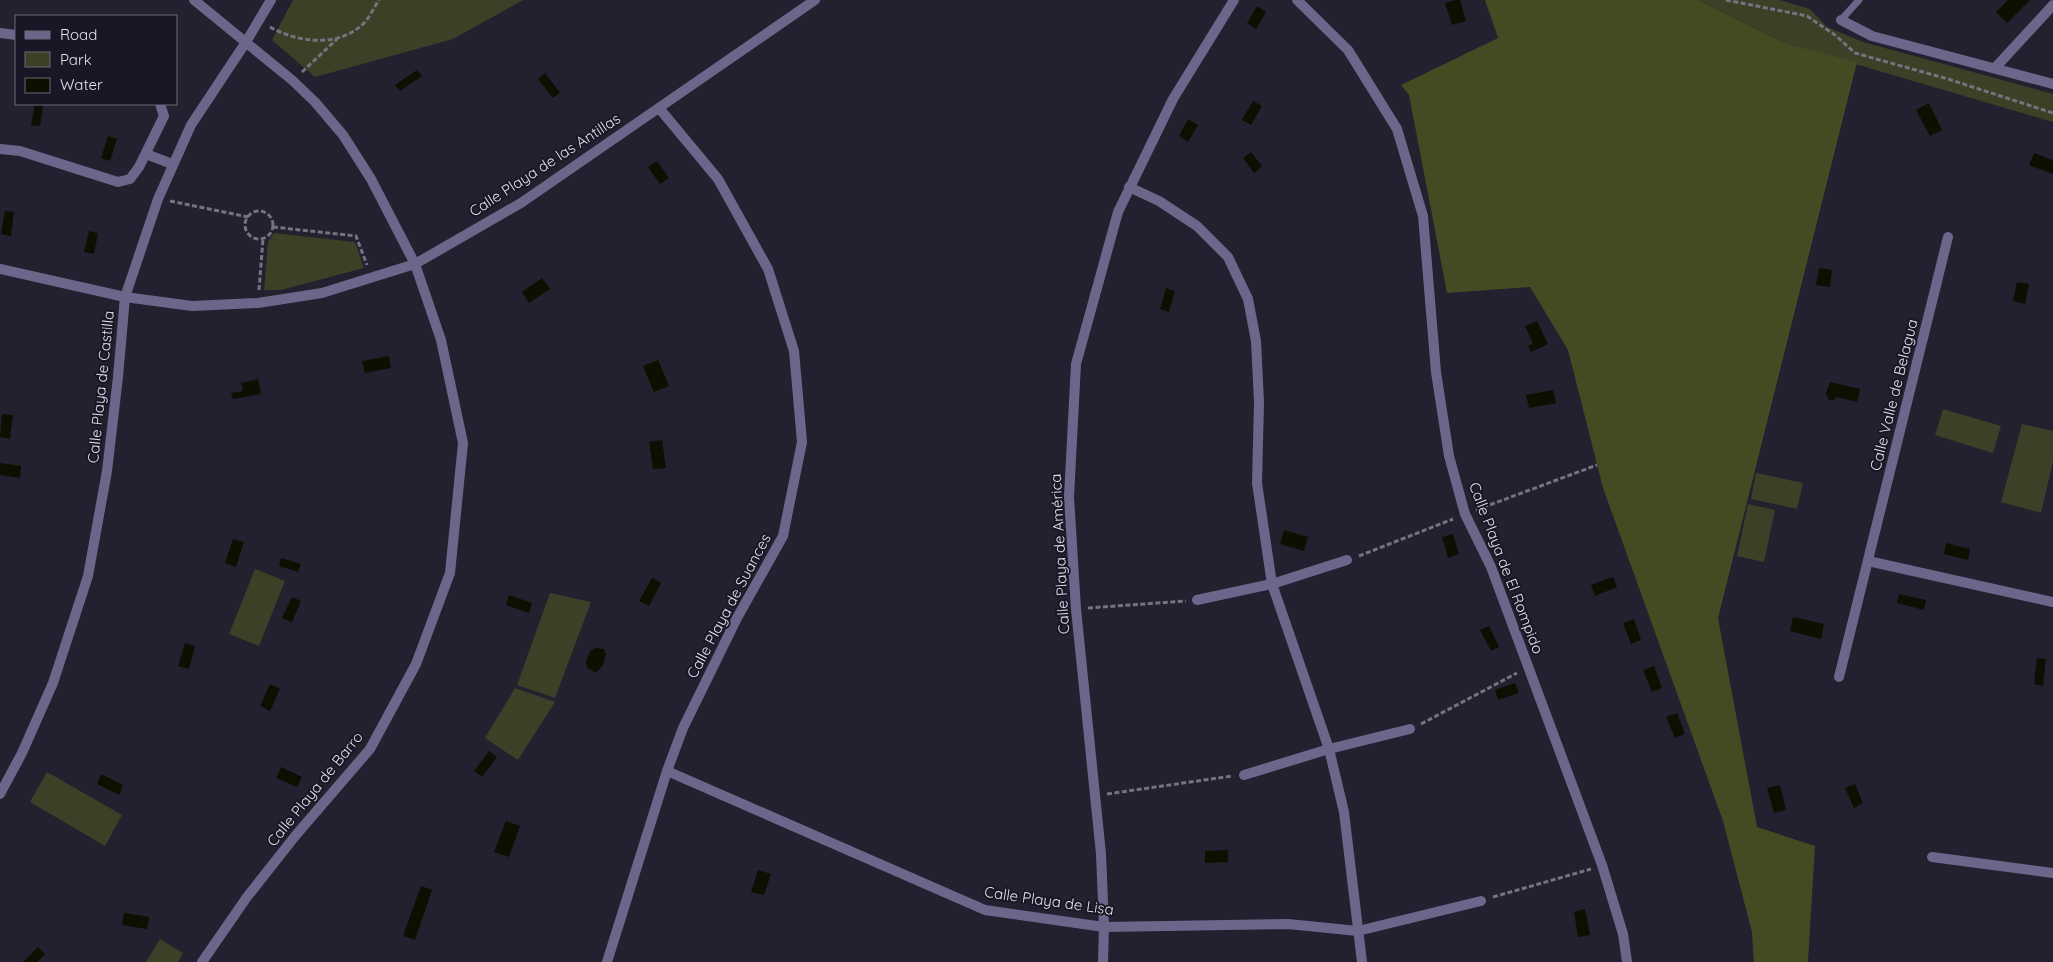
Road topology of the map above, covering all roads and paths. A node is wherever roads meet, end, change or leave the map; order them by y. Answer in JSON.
{"nodes":[{"id":1,"x":194,"y":0,"type":"edge"},
{"id":2,"x":271,"y":0,"type":"edge"},
{"id":3,"x":379,"y":0,"type":"edge"},
{"id":4,"x":815,"y":0,"type":"edge"},
{"id":5,"x":1234,"y":0,"type":"edge"},
{"id":6,"x":1297,"y":0,"type":"edge"},
{"id":7,"x":1726,"y":0,"type":"edge"},
{"id":8,"x":1859,"y":0,"type":"edge"},
{"id":9,"x":2053,"y":5,"type":"edge"},
{"id":10,"x":1840,"y":20,"type":"joint"},
{"id":11,"x":259,"y":21,"type":"junction"},
{"id":12,"x":0,"y":33,"type":"edge"},
{"id":13,"x":15,"y":35,"type":"edge"},
{"id":14,"x":338,"y":40,"type":"junction"},
{"id":15,"x":246,"y":42,"type":"junction"},
{"id":16,"x":1995,"y":68,"type":"junction"},
{"id":17,"x":292,"y":80,"type":"junction"},
{"id":18,"x":2053,"y":84,"type":"edge"},
{"id":19,"x":160,"y":105,"type":"edge"},
{"id":20,"x":659,"y":108,"type":"junction"},
{"id":21,"x":2053,"y":114,"type":"edge"},
{"id":22,"x":0,"y":149,"type":"edge"},
{"id":23,"x":146,"y":154,"type":"junction"},
{"id":24,"x":172,"y":164,"type":"junction"},
{"id":25,"x":1130,"y":187,"type":"junction"},
{"id":26,"x":158,"y":199,"type":"junction"},
{"id":27,"x":248,"y":217,"type":"junction"},
{"id":28,"x":274,"y":227,"type":"junction"},
{"id":29,"x":1948,"y":237,"type":"dead end"},
{"id":30,"x":263,"y":239,"type":"junction"},
{"id":31,"x":415,"y":264,"type":"junction"},
{"id":32,"x":0,"y":269,"type":"edge"},
{"id":33,"x":372,"y":277,"type":"junction"},
{"id":34,"x":125,"y":297,"type":"junction"},
{"id":35,"x":258,"y":303,"type":"junction"},
{"id":36,"x":1347,"y":560,"type":"dead end"},
{"id":37,"x":1868,"y":560,"type":"junction"},
{"id":38,"x":1272,"y":584,"type":"junction"},
{"id":39,"x":1197,"y":600,"type":"joint"},
{"id":40,"x":2053,"y":602,"type":"edge"},
{"id":41,"x":1076,"y":609,"type":"junction"},
{"id":42,"x":1528,"y":666,"type":"junction"},
{"id":43,"x":1839,"y":677,"type":"dead end"},
{"id":44,"x":1410,"y":729,"type":"joint"},
{"id":45,"x":1328,"y":749,"type":"junction"},
{"id":46,"x":667,"y":771,"type":"junction"},
{"id":47,"x":1244,"y":775,"type":"joint"},
{"id":48,"x":0,"y":794,"type":"edge"},
{"id":49,"x":1096,"y":796,"type":"junction"},
{"id":50,"x":1932,"y":857,"type":"dead end"},
{"id":51,"x":1602,"y":866,"type":"junction"},
{"id":52,"x":2053,"y":873,"type":"edge"},
{"id":53,"x":1481,"y":901,"type":"joint"},
{"id":54,"x":1104,"y":927,"type":"junction"},
{"id":55,"x":1358,"y":931,"type":"junction"},
{"id":56,"x":202,"y":962,"type":"edge"},
{"id":57,"x":607,"y":962,"type":"edge"},
{"id":58,"x":1103,"y":962,"type":"edge"},
{"id":59,"x":1362,"y":962,"type":"edge"},
{"id":60,"x":1627,"y":962,"type":"edge"}],
"edges":[{"from":1,"to":15,"type":"street","name":"Calle Playa de Barro"},
{"from":2,"to":11,"type":"street","name":"Calle Playa de Castilla"},
{"from":3,"to":14,"type":"path"},
{"from":4,"to":20,"type":"street","name":"Calle Playa de las Antillas"},
{"from":5,"to":25,"type":"street","name":"Calle Playa de América"},
{"from":6,"to":42,"type":"street","name":"Calle Playa de El Rompido"},
{"from":7,"to":21,"type":"path"},
{"from":8,"to":10,"type":"lane"},
{"from":9,"to":16,"type":"street"},
{"from":10,"to":16,"type":"street"},
{"from":11,"to":14,"type":"path"},
{"from":11,"to":15,"type":"street","name":"Calle Playa de Castilla"},
{"from":12,"to":13,"type":"street"},
{"from":14,"to":17,"type":"path"},
{"from":15,"to":17,"type":"street","name":"Calle Playa de Barro"},
{"from":15,"to":24,"type":"street","name":"Calle Playa de Castilla"},
{"from":16,"to":18,"type":"street"},
{"from":17,"to":31,"type":"street","name":"Calle Playa de Barro"},
{"from":19,"to":23,"type":"street"},
{"from":20,"to":31,"type":"street","name":"Calle Playa de las Antillas"},
{"from":20,"to":46,"type":"street","name":"Calle Playa de Suances"},
{"from":22,"to":23,"type":"street"},
{"from":23,"to":24,"type":"street"},
{"from":24,"to":26,"type":"street","name":"Calle Playa de Castilla"},
{"from":25,"to":38,"type":"street"},
{"from":25,"to":41,"type":"street","name":"Calle Playa de América"},
{"from":26,"to":27,"type":"path"},
{"from":26,"to":34,"type":"street","name":"Calle Playa de Castilla"},
{"from":27,"to":28,"type":"path"},
{"from":27,"to":30,"type":"path"},
{"from":28,"to":30,"type":"path"},
{"from":28,"to":33,"type":"path"},
{"from":29,"to":37,"type":"street","name":"Calle Valle de Belagua"},
{"from":30,"to":35,"type":"path"},
{"from":31,"to":33,"type":"street","name":"Calle Playa de las Antillas"},
{"from":31,"to":56,"type":"street","name":"Calle Playa de Barro"},
{"from":32,"to":34,"type":"street","name":"Calle Playa de las Antillas"},
{"from":33,"to":35,"type":"street","name":"Calle Playa de las Antillas"},
{"from":34,"to":35,"type":"street","name":"Calle Playa de las Antillas"},
{"from":34,"to":48,"type":"street","name":"Calle Playa de Castilla"},
{"from":36,"to":38,"type":"street"},
{"from":37,"to":40,"type":"street"},
{"from":37,"to":43,"type":"street","name":"Calle Valle de Belagua"},
{"from":38,"to":39,"type":"street"},
{"from":38,"to":45,"type":"street"},
{"from":39,"to":41,"type":"path"},
{"from":41,"to":49,"type":"street","name":"Calle Playa de América"},
{"from":42,"to":44,"type":"path"},
{"from":42,"to":51,"type":"street","name":"Calle Playa de El Rompido"},
{"from":44,"to":45,"type":"street"},
{"from":45,"to":47,"type":"street"},
{"from":45,"to":55,"type":"street"},
{"from":46,"to":54,"type":"street","name":"Calle Playa de Lisa"},
{"from":46,"to":57,"type":"street","name":"Calle Playa de Suances"},
{"from":47,"to":49,"type":"path"},
{"from":49,"to":54,"type":"street","name":"Calle Playa de América"},
{"from":50,"to":52,"type":"street"},
{"from":51,"to":53,"type":"path"},
{"from":51,"to":60,"type":"street","name":"Calle Playa de El Rompido"},
{"from":53,"to":55,"type":"street","name":"Calle Playa de Lisa"},
{"from":54,"to":55,"type":"street","name":"Calle Playa de Lisa"},
{"from":54,"to":58,"type":"street","name":"Calle Playa de América"},
{"from":55,"to":59,"type":"street"}]}
